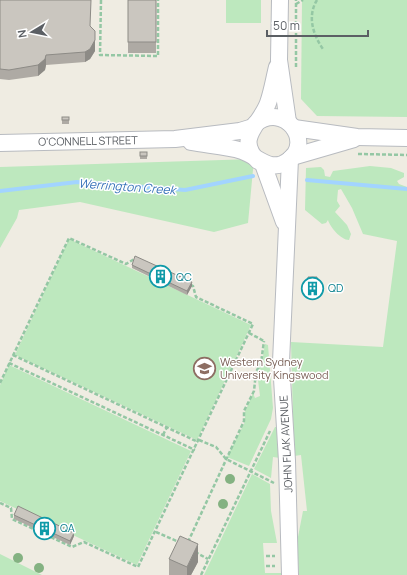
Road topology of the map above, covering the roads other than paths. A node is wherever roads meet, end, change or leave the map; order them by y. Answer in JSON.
{"nodes":[{"id":1,"x":280,"y":0,"type":"edge"},
{"id":2,"x":279,"y":60,"type":"junction"},
{"id":3,"x":291,"y":125,"type":"junction"},
{"id":4,"x":254,"y":126,"type":"junction"},
{"id":5,"x":357,"y":138,"type":"junction"},
{"id":6,"x":407,"y":138,"type":"edge"},
{"id":7,"x":175,"y":139,"type":"junction"},
{"id":8,"x":0,"y":143,"type":"edge"},
{"id":9,"x":291,"y":158,"type":"junction"},
{"id":10,"x":261,"y":162,"type":"junction"},
{"id":11,"x":286,"y":229,"type":"junction"},
{"id":12,"x":292,"y":571,"type":"edge"}],
"edges":[{"from":1,"to":2,"type":"street"},
{"from":2,"to":3,"type":"street"},
{"from":2,"to":4,"type":"street"},
{"from":3,"to":4,"type":"street","name":"O'CONNELL STREET"},
{"from":3,"to":5,"type":"street","name":"O'CONNELL STREET"},
{"from":3,"to":9,"type":"street"},
{"from":4,"to":7,"type":"street","name":"O'CONNELL STREET"},
{"from":4,"to":10,"type":"street"},
{"from":5,"to":6,"type":"street"},
{"from":5,"to":9,"type":"street"},
{"from":7,"to":8,"type":"street","name":"O'CONNELL STREET"},
{"from":7,"to":10,"type":"street","name":"O'CONNELL STREET"},
{"from":9,"to":10,"type":"street"},
{"from":9,"to":11,"type":"street","name":"JOHN FLAK AVENUE"},
{"from":10,"to":11,"type":"street","name":"JOHN FLAK AVENUE"},
{"from":11,"to":12,"type":"street","name":"JOHN FLAK AVENUE"}]}
